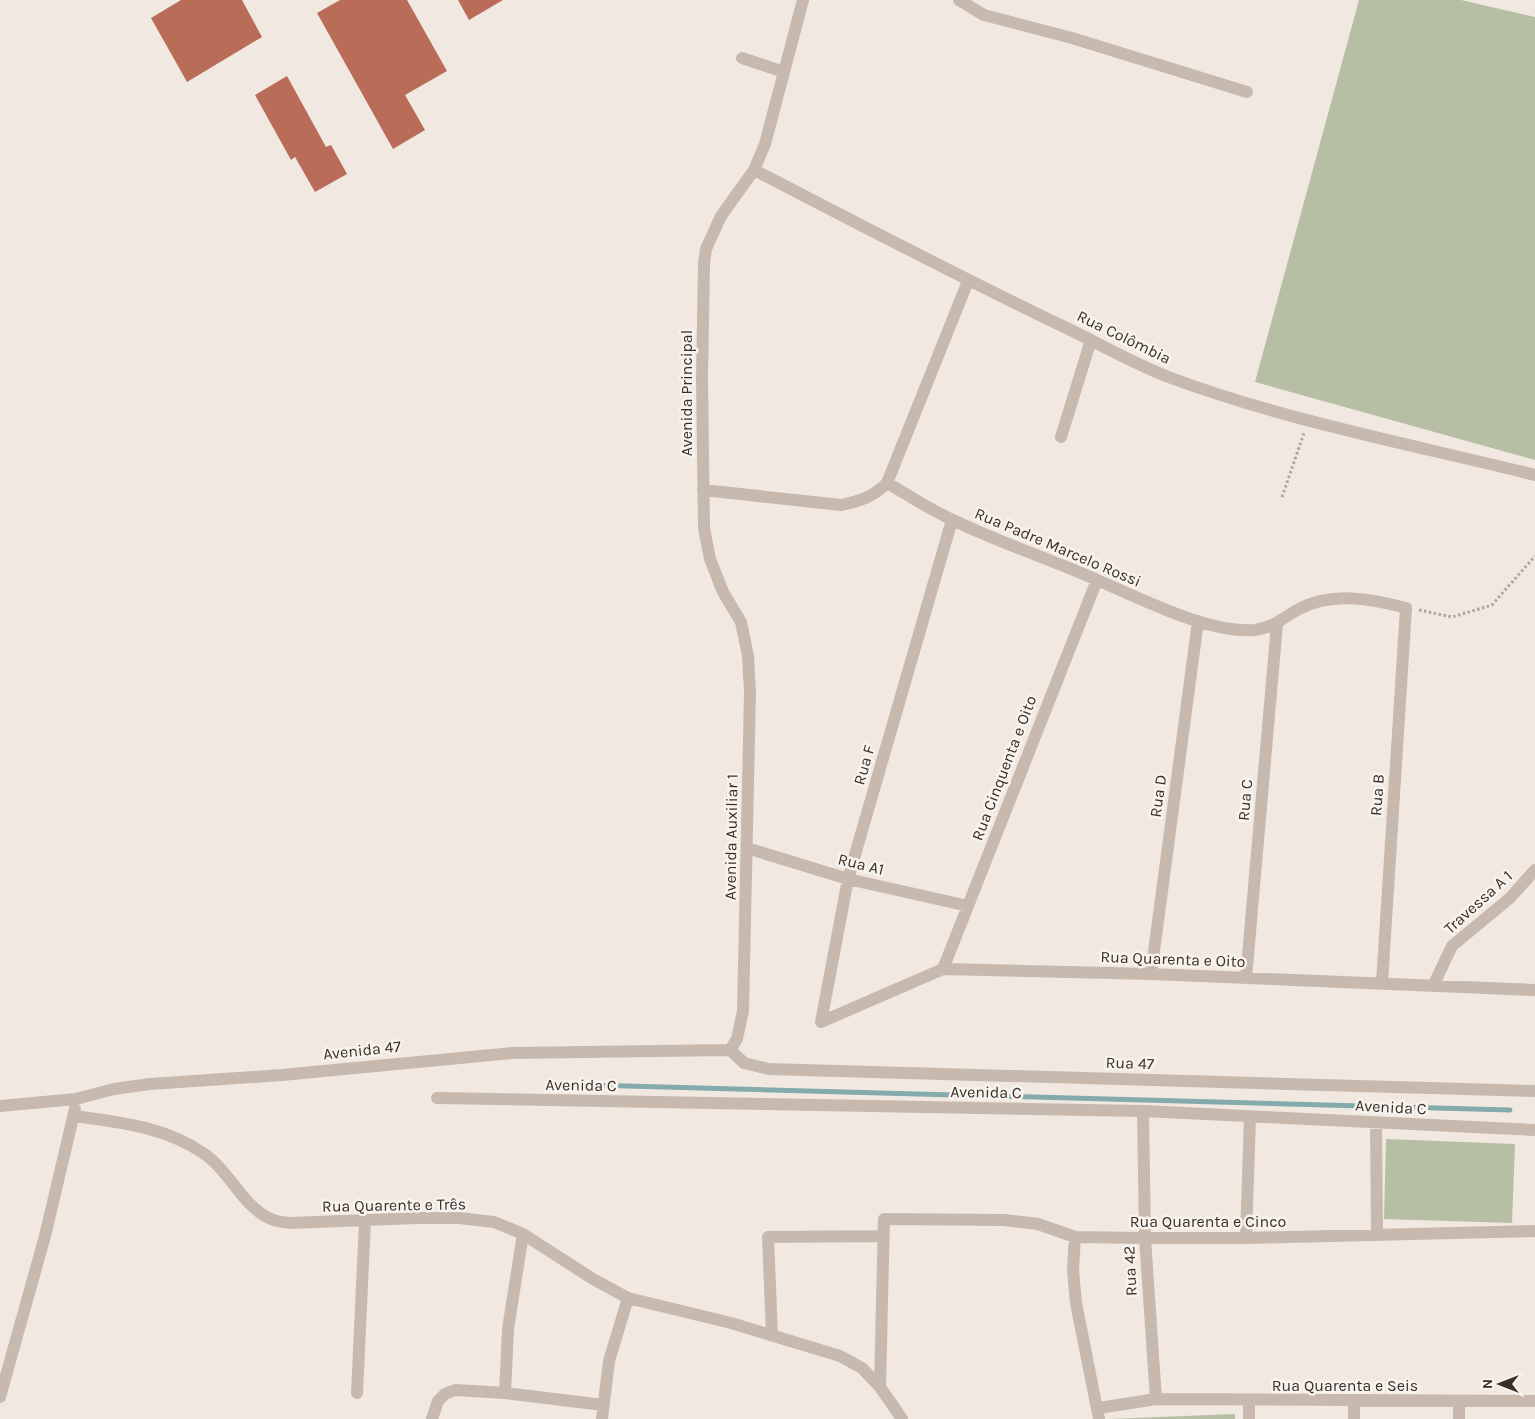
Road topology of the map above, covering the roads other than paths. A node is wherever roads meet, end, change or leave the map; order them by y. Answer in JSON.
{"nodes":[{"id":1,"x":803,"y":0,"type":"edge"},
{"id":2,"x":959,"y":0,"type":"edge"},
{"id":3,"x":742,"y":58,"type":"dead end"},
{"id":4,"x":784,"y":72,"type":"junction"},
{"id":5,"x":1247,"y":92,"type":"dead end"},
{"id":6,"x":754,"y":170,"type":"junction"},
{"id":7,"x":968,"y":280,"type":"junction"},
{"id":8,"x":1091,"y":340,"type":"junction"},
{"id":9,"x":1060,"y":437,"type":"dead end"},
{"id":10,"x":1535,"y":474,"type":"edge"},
{"id":11,"x":887,"y":483,"type":"junction"},
{"id":12,"x":703,"y":490,"type":"junction"},
{"id":13,"x":952,"y":520,"type":"junction"},
{"id":14,"x":1097,"y":580,"type":"junction"},
{"id":15,"x":1406,"y":608,"type":"joint"},
{"id":16,"x":1198,"y":621,"type":"junction"},
{"id":17,"x":741,"y":622,"type":"joint"},
{"id":18,"x":1277,"y":624,"type":"junction"},
{"id":19,"x":747,"y":848,"type":"junction"},
{"id":20,"x":1535,"y":870,"type":"edge"},
{"id":21,"x":848,"y":879,"type":"junction"},
{"id":22,"x":968,"y":906,"type":"junction"},
{"id":23,"x":943,"y":970,"type":"junction"},
{"id":24,"x":1151,"y":974,"type":"junction"},
{"id":25,"x":1246,"y":978,"type":"junction"},
{"id":26,"x":1382,"y":984,"type":"junction"},
{"id":27,"x":1433,"y":986,"type":"junction"},
{"id":28,"x":1535,"y":990,"type":"edge"},
{"id":29,"x":821,"y":1022,"type":"joint"},
{"id":30,"x":730,"y":1050,"type":"junction"},
{"id":31,"x":1535,"y":1091,"type":"edge"},
{"id":32,"x":437,"y":1098,"type":"dead end"},
{"id":33,"x":76,"y":1099,"type":"junction"},
{"id":34,"x":0,"y":1106,"type":"edge"},
{"id":35,"x":1143,"y":1111,"type":"junction"},
{"id":36,"x":74,"y":1116,"type":"junction"},
{"id":37,"x":1250,"y":1117,"type":"junction"},
{"id":38,"x":1376,"y":1123,"type":"junction"},
{"id":39,"x":1535,"y":1130,"type":"edge"},
{"id":40,"x":365,"y":1221,"type":"junction"},
{"id":41,"x":1535,"y":1230,"type":"edge"},
{"id":42,"x":523,"y":1234,"type":"junction"},
{"id":43,"x":1377,"y":1235,"type":"junction"},
{"id":44,"x":884,"y":1236,"type":"junction"},
{"id":45,"x":1075,"y":1237,"type":"junction"},
{"id":46,"x":1145,"y":1238,"type":"junction"},
{"id":47,"x":1246,"y":1238,"type":"junction"},
{"id":48,"x":628,"y":1298,"type":"junction"},
{"id":49,"x":772,"y":1335,"type":"junction"},
{"id":50,"x":880,"y":1387,"type":"junction"},
{"id":51,"x":357,"y":1393,"type":"dead end"},
{"id":52,"x":505,"y":1393,"type":"junction"},
{"id":53,"x":0,"y":1397,"type":"edge"},
{"id":54,"x":1156,"y":1399,"type":"junction"},
{"id":55,"x":1354,"y":1400,"type":"junction"},
{"id":56,"x":1249,"y":1401,"type":"junction"},
{"id":57,"x":1535,"y":1401,"type":"edge"},
{"id":58,"x":1459,"y":1402,"type":"junction"},
{"id":59,"x":603,"y":1405,"type":"junction"},
{"id":60,"x":1099,"y":1414,"type":"edge"},
{"id":61,"x":432,"y":1419,"type":"edge"},
{"id":62,"x":602,"y":1419,"type":"edge"},
{"id":63,"x":902,"y":1419,"type":"edge"},
{"id":64,"x":1249,"y":1419,"type":"edge"},
{"id":65,"x":1354,"y":1419,"type":"edge"},
{"id":66,"x":1459,"y":1419,"type":"edge"}],
"edges":[{"from":1,"to":4,"type":"street"},
{"from":2,"to":5,"type":"street"},
{"from":3,"to":4,"type":"street"},
{"from":4,"to":6,"type":"street","name":"Avenida Principal"},
{"from":6,"to":7,"type":"street","name":"Rua Colômbia"},
{"from":6,"to":12,"type":"street","name":"Avenida Principal"},
{"from":7,"to":8,"type":"street","name":"Rua Colômbia"},
{"from":7,"to":11,"type":"street"},
{"from":8,"to":9,"type":"street"},
{"from":8,"to":10,"type":"street","name":"Rua Colômbia"},
{"from":11,"to":12,"type":"street"},
{"from":11,"to":13,"type":"street","name":"Rua Padre Marcelo Rossi"},
{"from":12,"to":17,"type":"street","name":"Avenida Principal"},
{"from":13,"to":14,"type":"street","name":"Rua Padre Marcelo Rossi"},
{"from":13,"to":21,"type":"street","name":"Rua F"},
{"from":14,"to":16,"type":"street","name":"Rua Padre Marcelo Rossi"},
{"from":14,"to":22,"type":"street","name":"Rua Cinquenta e Oito"},
{"from":15,"to":18,"type":"street","name":"Rua Padre Marcelo Rossi"},
{"from":15,"to":26,"type":"street","name":"Rua B"},
{"from":16,"to":18,"type":"street","name":"Rua Padre Marcelo Rossi"},
{"from":16,"to":24,"type":"street","name":"Rua D"},
{"from":17,"to":19,"type":"street","name":"Avenida Auxiliar 1"},
{"from":18,"to":25,"type":"street","name":"Rua C"},
{"from":19,"to":21,"type":"street","name":"Rua A1"},
{"from":19,"to":30,"type":"street","name":"Avenida Auxiliar 1"},
{"from":20,"to":27,"type":"street","name":"Travessa A 1"},
{"from":21,"to":22,"type":"street","name":"Rua A1"},
{"from":21,"to":29,"type":"street","name":"Rua F"},
{"from":22,"to":23,"type":"street","name":"Rua Cinquenta e Oito"},
{"from":23,"to":24,"type":"street","name":"Rua Quarenta e Oito"},
{"from":23,"to":29,"type":"street","name":"Rua Quarenta e Oito"},
{"from":24,"to":25,"type":"street","name":"Rua Quarenta e Oito"},
{"from":25,"to":26,"type":"street","name":"Rua Quarenta e Oito"},
{"from":26,"to":27,"type":"street","name":"Rua Quarenta e Oito"},
{"from":27,"to":28,"type":"street","name":"Rua Quarenta e Oito"},
{"from":30,"to":31,"type":"street","name":"Rua 47"},
{"from":30,"to":33,"type":"street","name":"Avenida 47"},
{"from":32,"to":35,"type":"street","name":"Avenida C"},
{"from":33,"to":34,"type":"street","name":"Avenida 47"},
{"from":33,"to":36,"type":"street"},
{"from":35,"to":37,"type":"street","name":"Avenida C"},
{"from":35,"to":46,"type":"street","name":"Rua 42"},
{"from":36,"to":40,"type":"street","name":"Rua Quarente e Três"},
{"from":36,"to":53,"type":"street"},
{"from":37,"to":38,"type":"street","name":"Avenida C"},
{"from":37,"to":47,"type":"street"},
{"from":38,"to":39,"type":"street","name":"Avenida C"},
{"from":38,"to":43,"type":"street"},
{"from":40,"to":42,"type":"street","name":"Rua Quarente e Três"},
{"from":40,"to":51,"type":"street"},
{"from":41,"to":43,"type":"street","name":"Rua Quarenta e Cinco"},
{"from":42,"to":48,"type":"street","name":"Rua Quarente e Três"},
{"from":42,"to":52,"type":"street"},
{"from":43,"to":47,"type":"street","name":"Rua Quarenta e Cinco"},
{"from":44,"to":45,"type":"street","name":"Rua Quarenta e Cinco"},
{"from":44,"to":49,"type":"street"},
{"from":44,"to":50,"type":"street"},
{"from":45,"to":46,"type":"street","name":"Rua Quarenta e Cinco"},
{"from":45,"to":60,"type":"street"},
{"from":46,"to":47,"type":"street","name":"Rua Quarenta e Cinco"},
{"from":46,"to":54,"type":"street","name":"Rua 42"},
{"from":48,"to":49,"type":"street","name":"Rua Quarente e Três"},
{"from":48,"to":59,"type":"street"},
{"from":49,"to":50,"type":"street","name":"Rua Quarente e Três"},
{"from":50,"to":63,"type":"street","name":"Rua Quarente e Três"},
{"from":52,"to":59,"type":"street"},
{"from":52,"to":61,"type":"street"},
{"from":54,"to":56,"type":"street","name":"Rua Quarenta e Seis"},
{"from":54,"to":60,"type":"street","name":"Rua Quarenta e Seis"},
{"from":55,"to":56,"type":"street","name":"Rua Quarenta e Seis"},
{"from":55,"to":58,"type":"street","name":"Rua Quarenta e Seis"},
{"from":55,"to":65,"type":"street"},
{"from":56,"to":64,"type":"street"},
{"from":57,"to":58,"type":"street","name":"Rua Quarenta e Seis"},
{"from":58,"to":66,"type":"street"},
{"from":59,"to":62,"type":"street"}]}
